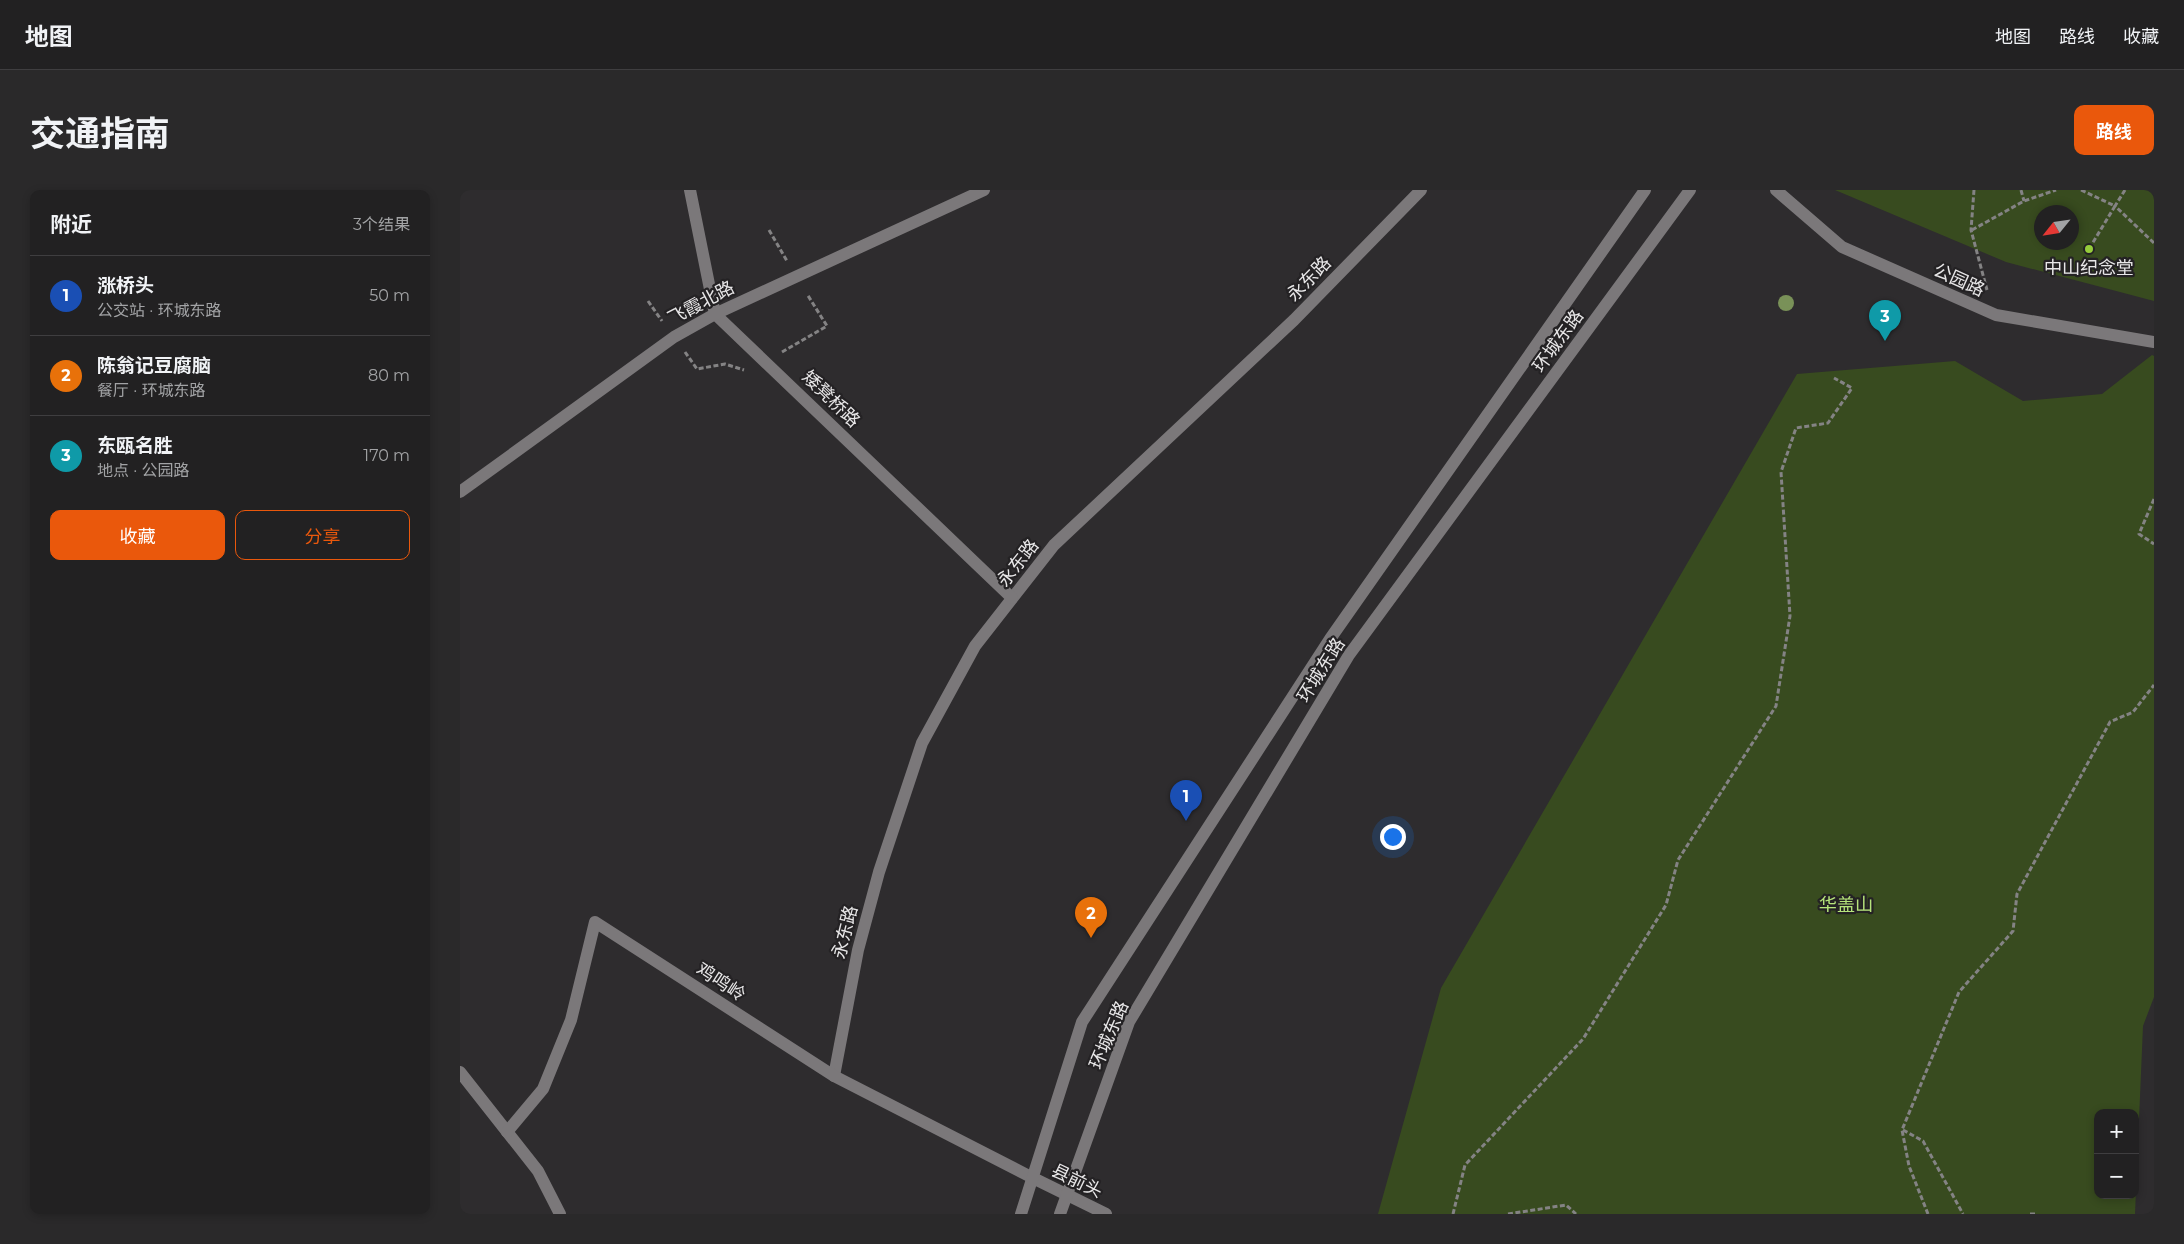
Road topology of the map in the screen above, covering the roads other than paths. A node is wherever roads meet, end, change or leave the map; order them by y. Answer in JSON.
{"nodes":[{"id":1,"x":690,"y":190,"type":"edge"},
{"id":2,"x":984,"y":190,"type":"edge"},
{"id":3,"x":1421,"y":190,"type":"edge"},
{"id":4,"x":1645,"y":190,"type":"edge"},
{"id":5,"x":1690,"y":190,"type":"edge"},
{"id":6,"x":1776,"y":190,"type":"edge"},
{"id":7,"x":715,"y":314,"type":"junction"},
{"id":8,"x":2154,"y":342,"type":"edge"},
{"id":9,"x":460,"y":492,"type":"edge"},
{"id":10,"x":1012,"y":598,"type":"junction"},
{"id":11,"x":460,"y":1072,"type":"edge"},
{"id":12,"x":834,"y":1076,"type":"junction"},
{"id":13,"x":507,"y":1132,"type":"junction"},
{"id":14,"x":1033,"y":1178,"type":"junction"},
{"id":15,"x":1066,"y":1196,"type":"junction"},
{"id":16,"x":560,"y":1214,"type":"edge"},
{"id":17,"x":1021,"y":1214,"type":"edge"},
{"id":18,"x":1060,"y":1214,"type":"edge"},
{"id":19,"x":1106,"y":1214,"type":"edge"}],
"edges":[{"from":1,"to":7,"type":"street"},
{"from":2,"to":7,"type":"street","name":"飞霞北路"},
{"from":3,"to":10,"type":"street","name":"永东路"},
{"from":4,"to":14,"type":"street","name":"环城东路"},
{"from":5,"to":15,"type":"street","name":"环城东路"},
{"from":6,"to":8,"type":"street","name":"公园路"},
{"from":7,"to":9,"type":"street","name":"飞霞北路"},
{"from":7,"to":10,"type":"street","name":"矮凳桥路"},
{"from":10,"to":12,"type":"street","name":"永东路"},
{"from":11,"to":13,"type":"street"},
{"from":12,"to":13,"type":"street","name":"鸡鸣岭"},
{"from":12,"to":14,"type":"street","name":"鸡鸣岭"},
{"from":13,"to":16,"type":"street"},
{"from":14,"to":15,"type":"street","name":"县前头"},
{"from":14,"to":17,"type":"street","name":"环城东路"},
{"from":15,"to":18,"type":"street","name":"环城东路"},
{"from":15,"to":19,"type":"street","name":"县前头"}]}
